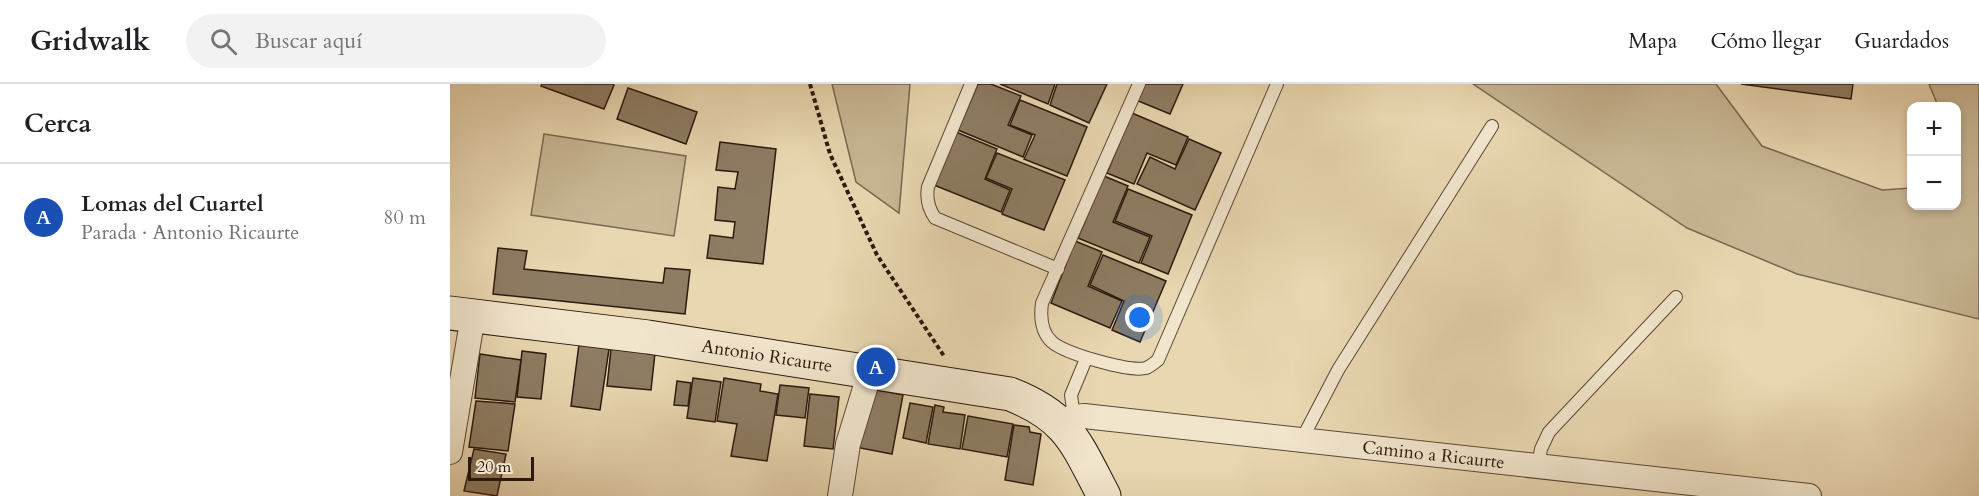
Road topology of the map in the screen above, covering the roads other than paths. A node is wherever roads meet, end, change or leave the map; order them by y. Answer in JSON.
{"nodes":[{"id":1,"x":971,"y":84,"type":"edge"},
{"id":2,"x":1139,"y":84,"type":"edge"},
{"id":3,"x":1277,"y":84,"type":"edge"},
{"id":4,"x":1492,"y":126,"type":"dead end"},
{"id":5,"x":1058,"y":269,"type":"junction"},
{"id":6,"x":1676,"y":297,"type":"dead end"},
{"id":7,"x":461,"y":315,"type":"edge"},
{"id":8,"x":1086,"y":359,"type":"junction"},
{"id":9,"x":870,"y":372,"type":"junction"},
{"id":10,"x":1067,"y":420,"type":"junction"},
{"id":11,"x":1302,"y":440,"type":"junction"},
{"id":12,"x":450,"y":452,"type":"edge"},
{"id":13,"x":1538,"y":466,"type":"junction"},
{"id":14,"x":1750,"y":493,"type":"edge"},
{"id":15,"x":840,"y":496,"type":"edge"},
{"id":16,"x":1104,"y":496,"type":"edge"},
{"id":17,"x":1809,"y":496,"type":"edge"}],
"edges":[{"from":1,"to":5,"type":"lane"},
{"from":2,"to":5,"type":"lane"},
{"from":3,"to":8,"type":"lane"},
{"from":4,"to":11,"type":"lane"},
{"from":5,"to":8,"type":"lane"},
{"from":6,"to":13,"type":"lane"},
{"from":7,"to":9,"type":"main road","name":"Antonio Ricaurte"},
{"from":7,"to":12,"type":"street"},
{"from":8,"to":10,"type":"lane"},
{"from":9,"to":10,"type":"main road","name":"Antonio Ricaurte"},
{"from":9,"to":15,"type":"street"},
{"from":10,"to":11,"type":"street","name":"Camino a Ricaurte"},
{"from":10,"to":16,"type":"main road","name":"Antonio Ricaurte"},
{"from":11,"to":13,"type":"street","name":"Camino a Ricaurte"},
{"from":13,"to":14,"type":"street","name":"Camino a Ricaurte"},
{"from":14,"to":17,"type":"street","name":"Camino a Ricaurte"}]}
